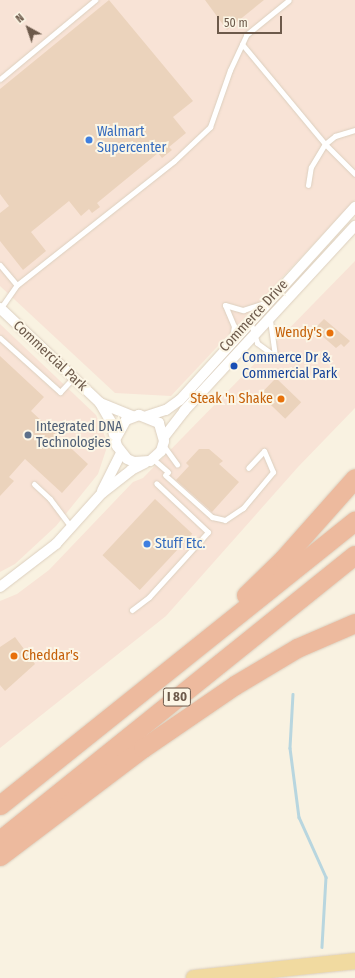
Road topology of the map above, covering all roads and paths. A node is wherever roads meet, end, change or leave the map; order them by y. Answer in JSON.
{"nodes":[{"id":1,"x":95,"y":0,"type":"edge"},
{"id":2,"x":289,"y":0,"type":"edge"},
{"id":3,"x":242,"y":44,"type":"junction"},
{"id":4,"x":0,"y":79,"type":"edge"},
{"id":5,"x":355,"y":130,"type":"edge"},
{"id":6,"x":325,"y":144,"type":"junction"},
{"id":7,"x":355,"y":174,"type":"edge"},
{"id":8,"x":308,"y":185,"type":"dead end"},
{"id":9,"x":355,"y":207,"type":"edge"},
{"id":10,"x":355,"y":226,"type":"edge"},
{"id":11,"x":0,"y":265,"type":"edge"},
{"id":12,"x":17,"y":285,"type":"junction"},
{"id":13,"x":266,"y":303,"type":"junction"},
{"id":14,"x":0,"y":308,"type":"edge"},
{"id":15,"x":270,"y":318,"type":"junction"},
{"id":16,"x":251,"y":319,"type":"junction"},
{"id":17,"x":253,"y":337,"type":"junction"},
{"id":18,"x":0,"y":338,"type":"edge"},
{"id":19,"x":232,"y":340,"type":"junction"},
{"id":20,"x":73,"y":378,"type":"junction"},
{"id":21,"x":100,"y":403,"type":"junction"},
{"id":22,"x":132,"y":416,"type":"junction"},
{"id":23,"x":147,"y":416,"type":"junction"},
{"id":24,"x":116,"y":438,"type":"junction"},
{"id":25,"x":164,"y":441,"type":"junction"},
{"id":26,"x":121,"y":453,"type":"junction"},
{"id":27,"x":152,"y":460,"type":"junction"},
{"id":28,"x":177,"y":464,"type":"dead end"},
{"id":29,"x":248,"y":468,"type":"dead end"},
{"id":30,"x":355,"y":478,"type":"edge"},
{"id":31,"x":156,"y":483,"type":"dead end"},
{"id":32,"x":34,"y":484,"type":"dead end"},
{"id":33,"x":102,"y":493,"type":"junction"},
{"id":34,"x":355,"y":521,"type":"edge"},
{"id":35,"x":71,"y":527,"type":"junction"},
{"id":36,"x":355,"y":555,"type":"edge"},
{"id":37,"x":0,"y":587,"type":"edge"},
{"id":38,"x":132,"y":610,"type":"dead end"},
{"id":39,"x":355,"y":623,"type":"edge"},
{"id":40,"x":123,"y":707,"type":"junction"},
{"id":41,"x":0,"y":805,"type":"edge"},
{"id":42,"x":0,"y":840,"type":"edge"},
{"id":43,"x":0,"y":856,"type":"edge"},
{"id":44,"x":355,"y":961,"type":"edge"},
{"id":45,"x":194,"y":978,"type":"edge"}],
"edges":[{"from":1,"to":4,"type":"lane"},
{"from":2,"to":3,"type":"lane"},
{"from":3,"to":6,"type":"lane"},
{"from":3,"to":12,"type":"lane"},
{"from":5,"to":6,"type":"lane"},
{"from":6,"to":7,"type":"lane"},
{"from":6,"to":8,"type":"lane"},
{"from":9,"to":13,"type":"street","name":"Commerce Drive"},
{"from":10,"to":15,"type":"street","name":"Commerce Drive"},
{"from":11,"to":12,"type":"lane"},
{"from":12,"to":14,"type":"lane"},
{"from":13,"to":16,"type":"street","name":"Commerce Drive"},
{"from":13,"to":19,"type":"lane"},
{"from":14,"to":20,"type":"street","name":"Commercial Park"},
{"from":15,"to":17,"type":"street","name":"Commerce Drive"},
{"from":15,"to":17,"type":"lane"},
{"from":16,"to":17,"type":"lane"},
{"from":16,"to":19,"type":"street","name":"Commerce Drive"},
{"from":17,"to":25,"type":"street","name":"Commerce Drive"},
{"from":18,"to":20,"type":"lane"},
{"from":19,"to":23,"type":"street","name":"Commerce Drive"},
{"from":20,"to":21,"type":"street","name":"Commercial Park"},
{"from":21,"to":22,"type":"street"},
{"from":21,"to":24,"type":"street"},
{"from":22,"to":23,"type":"street"},
{"from":22,"to":24,"type":"street"},
{"from":23,"to":25,"type":"street"},
{"from":24,"to":26,"type":"street"},
{"from":25,"to":27,"type":"street"},
{"from":25,"to":28,"type":"lane"},
{"from":26,"to":27,"type":"street"},
{"from":26,"to":33,"type":"street"},
{"from":27,"to":29,"type":"lane"},
{"from":27,"to":33,"type":"street"},
{"from":30,"to":40,"type":"highway"},
{"from":31,"to":38,"type":"lane"},
{"from":32,"to":35,"type":"lane"},
{"from":33,"to":35,"type":"street"},
{"from":34,"to":40,"type":"highway","number":"I 80"},
{"from":35,"to":37,"type":"street"},
{"from":36,"to":42,"type":"highway","number":"I 80"},
{"from":39,"to":43,"type":"highway"},
{"from":40,"to":41,"type":"highway","number":"I 80"},
{"from":44,"to":45,"type":"main road"}]}
